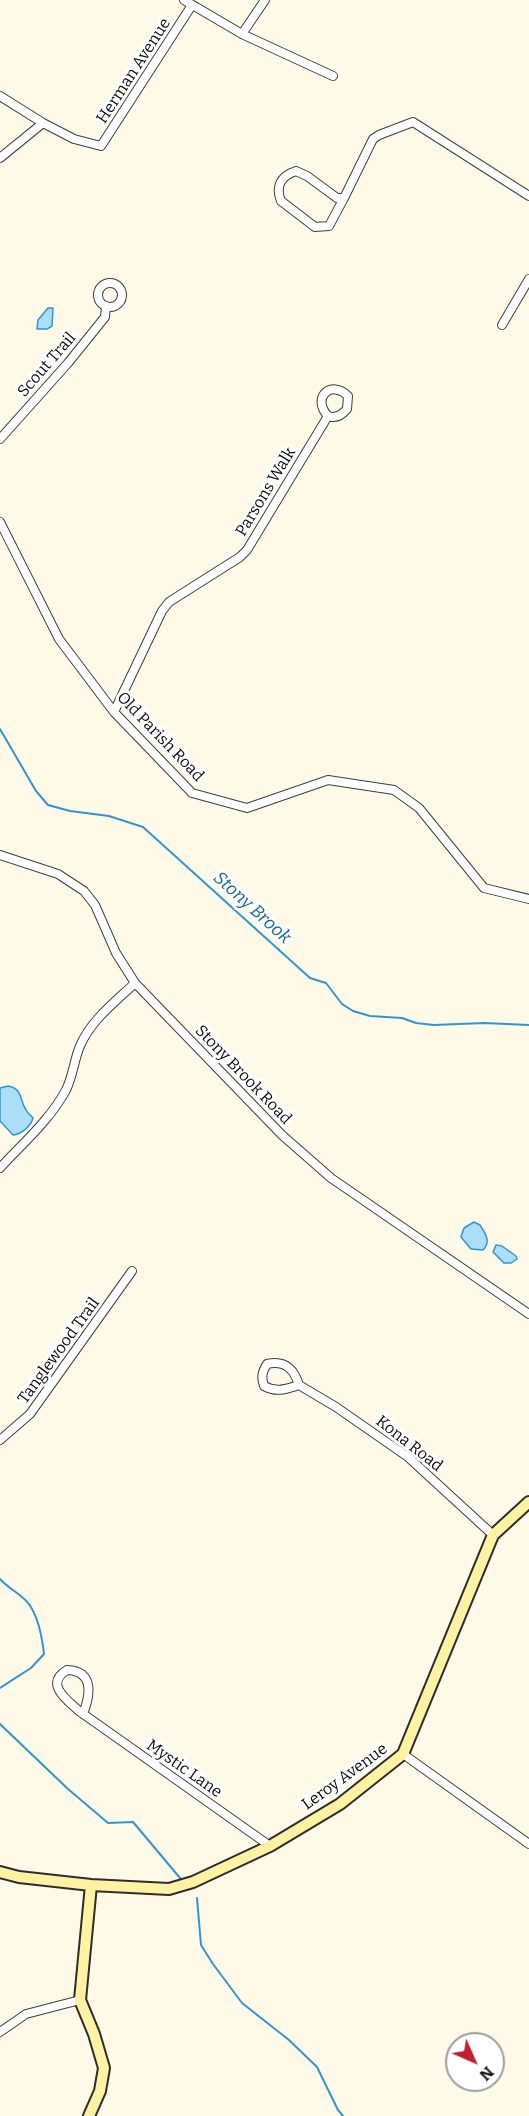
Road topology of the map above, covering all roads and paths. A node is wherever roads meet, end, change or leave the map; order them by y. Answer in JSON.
{"nodes":[{"id":1,"x":184,"y":0,"type":"edge"},
{"id":2,"x":265,"y":0,"type":"edge"},
{"id":3,"x":192,"y":5,"type":"junction"},
{"id":4,"x":242,"y":34,"type":"junction"},
{"id":5,"x":333,"y":76,"type":"dead end"},
{"id":6,"x":0,"y":96,"type":"edge"},
{"id":7,"x":43,"y":123,"type":"junction"},
{"id":8,"x":0,"y":158,"type":"edge"},
{"id":9,"x":529,"y":196,"type":"edge"},
{"id":10,"x":344,"y":198,"type":"junction"},
{"id":11,"x":529,"y":279,"type":"edge"},
{"id":12,"x":106,"y":306,"type":"dead end"},
{"id":13,"x":502,"y":325,"type":"dead end"},
{"id":14,"x":328,"y":416,"type":"dead end"},
{"id":15,"x":0,"y":439,"type":"edge"},
{"id":16,"x":0,"y":522,"type":"edge"},
{"id":17,"x":114,"y":712,"type":"junction"},
{"id":18,"x":0,"y":855,"type":"edge"},
{"id":19,"x":529,"y":899,"type":"edge"},
{"id":20,"x":135,"y":983,"type":"junction"},
{"id":21,"x":0,"y":1168,"type":"edge"},
{"id":22,"x":132,"y":1271,"type":"dead end"},
{"id":23,"x":529,"y":1314,"type":"edge"},
{"id":24,"x":299,"y":1385,"type":"junction"},
{"id":25,"x":0,"y":1440,"type":"edge"},
{"id":26,"x":529,"y":1502,"type":"edge"},
{"id":27,"x":493,"y":1535,"type":"junction"},
{"id":28,"x":83,"y":1714,"type":"junction"},
{"id":29,"x":403,"y":1754,"type":"junction"},
{"id":30,"x":529,"y":1844,"type":"edge"},
{"id":31,"x":270,"y":1846,"type":"junction"},
{"id":32,"x":0,"y":1872,"type":"edge"},
{"id":33,"x":91,"y":1885,"type":"junction"},
{"id":34,"x":80,"y":2000,"type":"junction"},
{"id":35,"x":0,"y":2032,"type":"edge"},
{"id":36,"x":89,"y":2116,"type":"edge"}],
"edges":[{"from":1,"to":3,"type":"street"},
{"from":2,"to":4,"type":"street"},
{"from":3,"to":4,"type":"street"},
{"from":3,"to":7,"type":"street","name":"Herman Avenue"},
{"from":4,"to":5,"type":"street"},
{"from":6,"to":7,"type":"street","name":"Herman Avenue"},
{"from":7,"to":8,"type":"street"},
{"from":9,"to":10,"type":"street"},
{"from":10,"to":10,"type":"street"},
{"from":11,"to":13,"type":"street"},
{"from":12,"to":15,"type":"street","name":"Scout Trail"},
{"from":14,"to":17,"type":"street","name":"Parsons Walk"},
{"from":16,"to":17,"type":"street","name":"Old Parish Road"},
{"from":17,"to":19,"type":"street","name":"Old Parish Road"},
{"from":18,"to":20,"type":"street","name":"Stony Brook Road"},
{"from":20,"to":21,"type":"street"},
{"from":20,"to":23,"type":"street","name":"Stony Brook Road"},
{"from":22,"to":25,"type":"street","name":"Tanglewood Trail"},
{"from":24,"to":24,"type":"street","name":"Kona Road"},
{"from":24,"to":27,"type":"street","name":"Kona Road"},
{"from":26,"to":27,"type":"street","name":"Leroy Avenue"},
{"from":27,"to":29,"type":"street","name":"Leroy Avenue"},
{"from":28,"to":28,"type":"street","name":"Mystic Lane"},
{"from":28,"to":31,"type":"street","name":"Mystic Lane"},
{"from":29,"to":30,"type":"street"},
{"from":29,"to":31,"type":"street","name":"Leroy Avenue"},
{"from":31,"to":33,"type":"street","name":"Leroy Avenue"},
{"from":32,"to":33,"type":"street","name":"Leroy Avenue"},
{"from":33,"to":34,"type":"street"},
{"from":34,"to":35,"type":"street"},
{"from":34,"to":36,"type":"street"}]}
